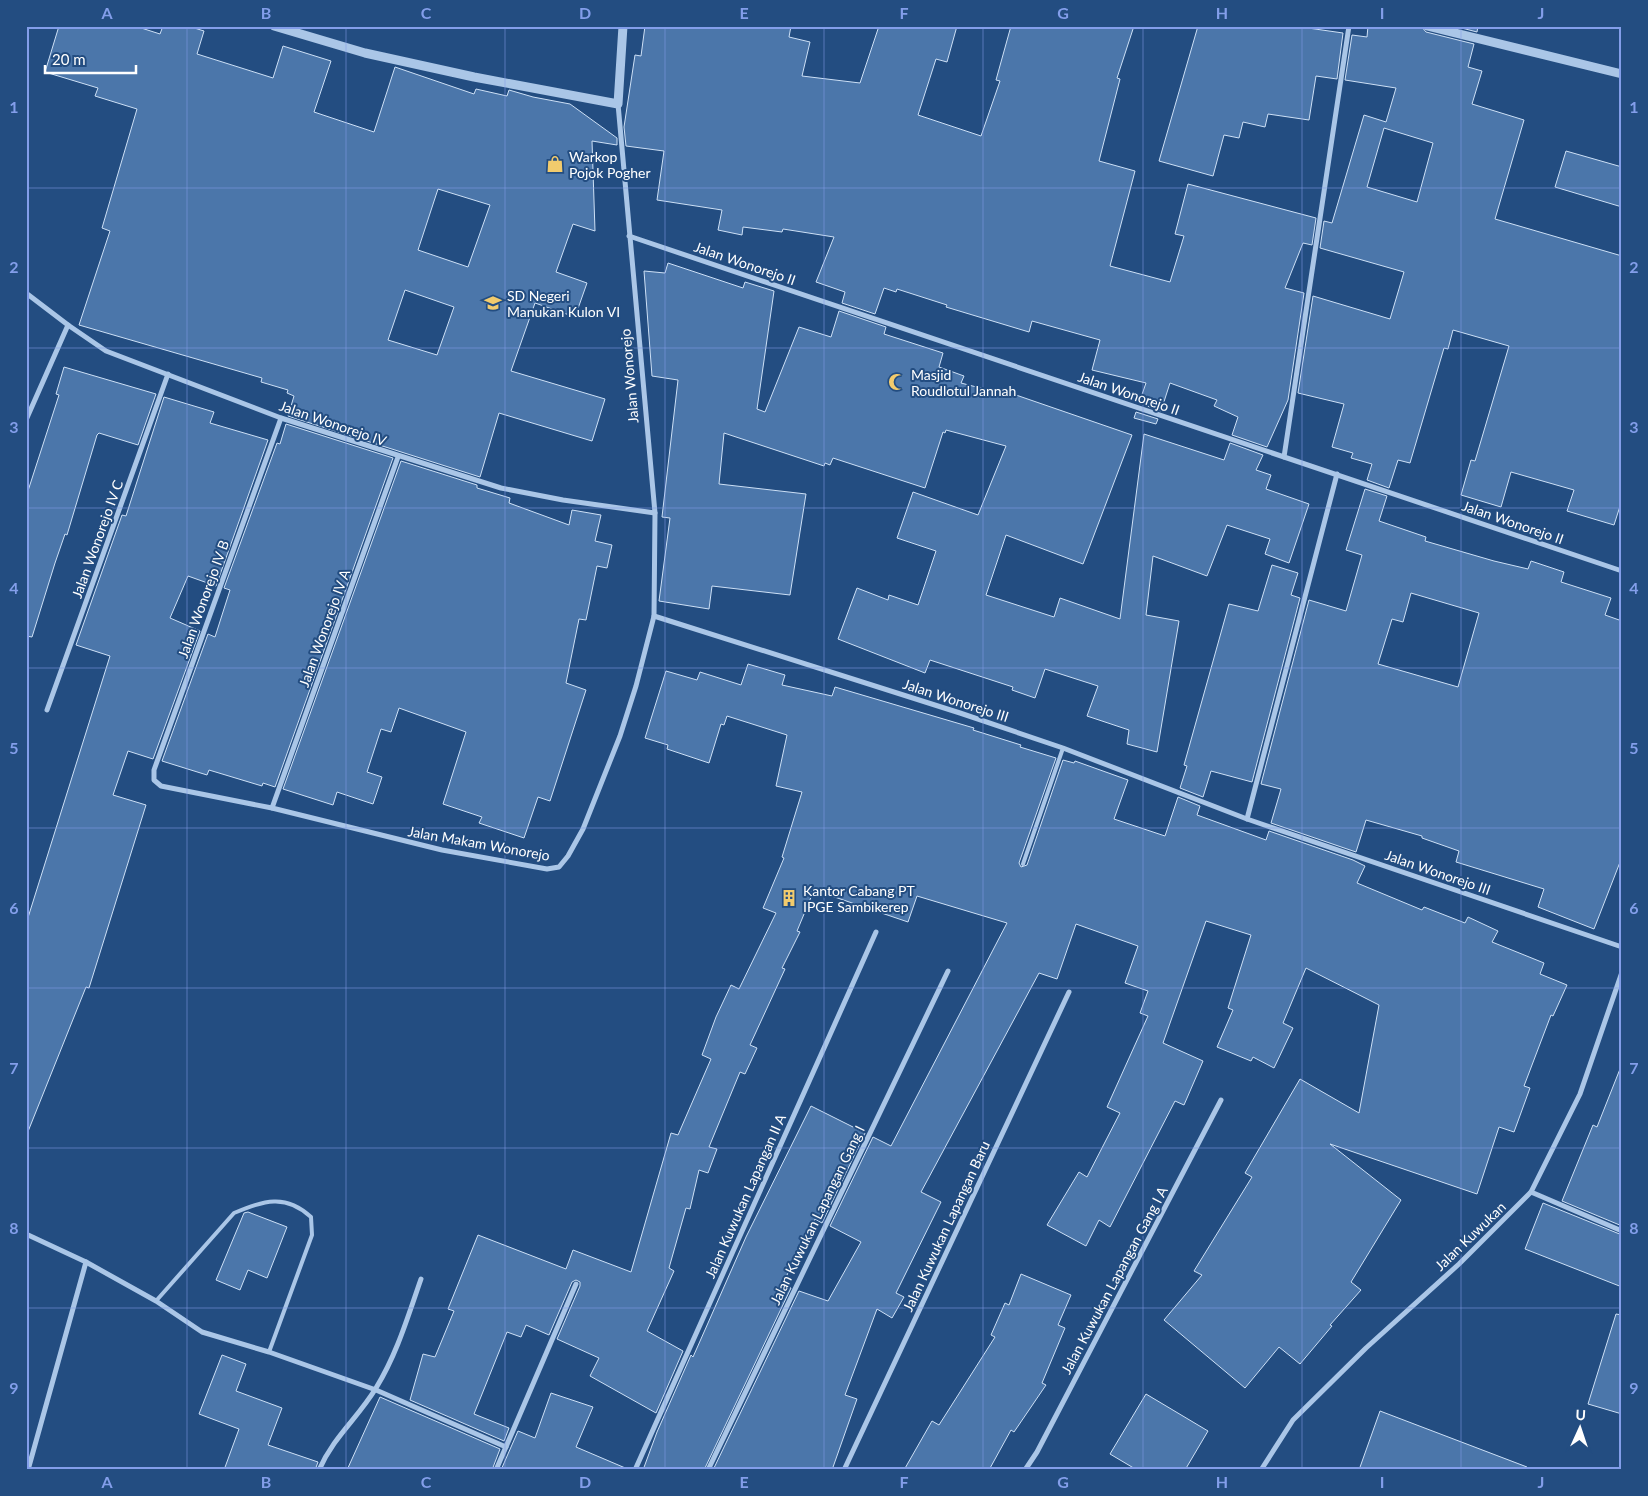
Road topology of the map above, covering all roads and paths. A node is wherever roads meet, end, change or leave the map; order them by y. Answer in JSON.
{"nodes":[{"id":1,"x":274,"y":26,"type":"edge"},
{"id":2,"x":623,"y":26,"type":"edge"},
{"id":3,"x":1349,"y":26,"type":"edge"},
{"id":4,"x":1426,"y":26,"type":"edge"},
{"id":5,"x":1622,"y":74,"type":"edge"},
{"id":6,"x":618,"y":104,"type":"junction"},
{"id":7,"x":629,"y":236,"type":"junction"},
{"id":8,"x":26,"y":293,"type":"edge"},
{"id":9,"x":68,"y":326,"type":"junction"},
{"id":10,"x":168,"y":374,"type":"junction"},
{"id":11,"x":281,"y":418,"type":"junction"},
{"id":12,"x":26,"y":420,"type":"edge"},
{"id":13,"x":398,"y":457,"type":"junction"},
{"id":14,"x":1284,"y":457,"type":"junction"},
{"id":15,"x":1337,"y":474,"type":"junction"},
{"id":16,"x":655,"y":513,"type":"junction"},
{"id":17,"x":1622,"y":571,"type":"edge"},
{"id":18,"x":654,"y":616,"type":"junction"},
{"id":19,"x":47,"y":710,"type":"dead end"},
{"id":20,"x":1063,"y":748,"type":"junction"},
{"id":21,"x":161,"y":786,"type":"joint"},
{"id":22,"x":272,"y":808,"type":"junction"},
{"id":23,"x":1247,"y":819,"type":"junction"},
{"id":24,"x":1023,"y":864,"type":"dead end"},
{"id":25,"x":876,"y":932,"type":"dead end"},
{"id":26,"x":1622,"y":947,"type":"edge"},
{"id":27,"x":948,"y":971,"type":"dead end"},
{"id":28,"x":1622,"y":972,"type":"edge"},
{"id":29,"x":1069,"y":992,"type":"dead end"},
{"id":30,"x":1221,"y":1100,"type":"dead end"},
{"id":31,"x":1531,"y":1192,"type":"junction"},
{"id":32,"x":1622,"y":1231,"type":"edge"},
{"id":33,"x":26,"y":1234,"type":"edge"},
{"id":34,"x":86,"y":1262,"type":"junction"},
{"id":35,"x":421,"y":1279,"type":"dead end"},
{"id":36,"x":576,"y":1284,"type":"dead end"},
{"id":37,"x":156,"y":1301,"type":"junction"},
{"id":38,"x":270,"y":1352,"type":"junction"},
{"id":39,"x":375,"y":1390,"type":"junction"},
{"id":40,"x":506,"y":1447,"type":"junction"},
{"id":41,"x":28,"y":1470,"type":"edge"},
{"id":42,"x":319,"y":1470,"type":"edge"},
{"id":43,"x":496,"y":1470,"type":"edge"},
{"id":44,"x":635,"y":1470,"type":"edge"},
{"id":45,"x":708,"y":1470,"type":"edge"},
{"id":46,"x":844,"y":1470,"type":"edge"},
{"id":47,"x":1025,"y":1470,"type":"edge"},
{"id":48,"x":1262,"y":1470,"type":"edge"}],
"edges":[{"from":1,"to":6,"type":"street"},
{"from":2,"to":6,"type":"street","name":"Jalan Wonorejo"},
{"from":3,"to":14,"type":"street"},
{"from":4,"to":5,"type":"street"},
{"from":6,"to":7,"type":"street","name":"Jalan Wonorejo"},
{"from":7,"to":14,"type":"street","name":"Jalan Wonorejo II"},
{"from":7,"to":16,"type":"street","name":"Jalan Wonorejo"},
{"from":8,"to":9,"type":"street","name":"Jalan Wonorejo IV"},
{"from":9,"to":10,"type":"street","name":"Jalan Wonorejo IV"},
{"from":9,"to":12,"type":"street"},
{"from":10,"to":11,"type":"street","name":"Jalan Wonorejo IV"},
{"from":10,"to":19,"type":"street","name":"Jalan Wonorejo IV C"},
{"from":11,"to":13,"type":"street","name":"Jalan Wonorejo IV"},
{"from":11,"to":21,"type":"street","name":"Jalan Wonorejo IV B"},
{"from":13,"to":16,"type":"street","name":"Jalan Wonorejo IV"},
{"from":13,"to":22,"type":"street","name":"Jalan Wonorejo IV A"},
{"from":14,"to":15,"type":"street","name":"Jalan Wonorejo II"},
{"from":15,"to":17,"type":"street","name":"Jalan Wonorejo II"},
{"from":15,"to":23,"type":"street"},
{"from":16,"to":18,"type":"street","name":"Jalan Wonorejo"},
{"from":18,"to":20,"type":"street","name":"Jalan Wonorejo III"},
{"from":18,"to":22,"type":"street","name":"Jalan Makam Wonorejo"},
{"from":20,"to":23,"type":"street","name":"Jalan Wonorejo III"},
{"from":20,"to":24,"type":"lane"},
{"from":21,"to":22,"type":"street","name":"Jalan Makam Wonorejo"},
{"from":23,"to":26,"type":"street","name":"Jalan Wonorejo III"},
{"from":25,"to":44,"type":"street","name":"Jalan Kuwukan Lapangan II A"},
{"from":27,"to":45,"type":"street","name":"Jalan Kuwukan Lapangan Gang I"},
{"from":28,"to":31,"type":"street","name":"Jalan Kuwukan"},
{"from":29,"to":46,"type":"street","name":"Jalan Kuwukan Lapangan Baru"},
{"from":30,"to":47,"type":"street","name":"Jalan Kuwukan Lapangan Gang I A"},
{"from":31,"to":32,"type":"street"},
{"from":31,"to":48,"type":"street","name":"Jalan Kuwukan"},
{"from":33,"to":34,"type":"street"},
{"from":34,"to":37,"type":"street"},
{"from":34,"to":41,"type":"street"},
{"from":35,"to":39,"type":"street"},
{"from":36,"to":40,"type":"street"},
{"from":37,"to":38,"type":"street"},
{"from":37,"to":38,"type":"lane"},
{"from":38,"to":39,"type":"street"},
{"from":39,"to":40,"type":"street"},
{"from":39,"to":42,"type":"street"},
{"from":40,"to":43,"type":"street"}]}
